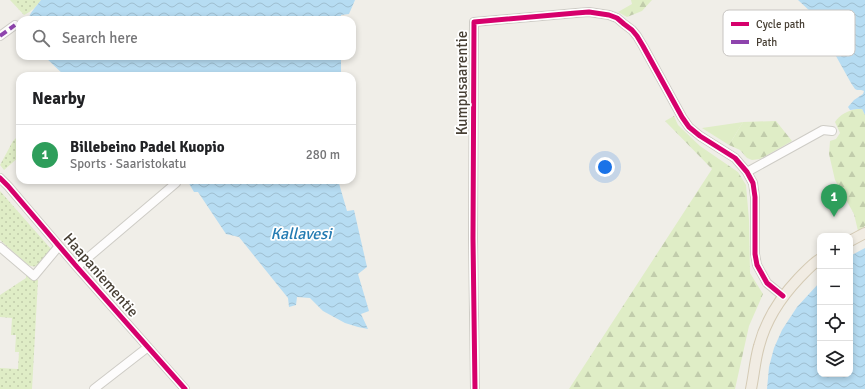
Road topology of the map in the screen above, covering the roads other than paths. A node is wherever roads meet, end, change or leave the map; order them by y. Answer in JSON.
{"nodes":[{"id":1,"x":16,"y":26,"type":"dead end"},
{"id":2,"x":0,"y":36,"type":"edge"},
{"id":3,"x":832,"y":131,"type":"dead end"},
{"id":4,"x":747,"y":172,"type":"junction"},
{"id":5,"x":0,"y":178,"type":"edge"},
{"id":6,"x":175,"y":184,"type":"edge"},
{"id":7,"x":865,"y":233,"type":"edge"},
{"id":8,"x":853,"y":239,"type":"edge"},
{"id":9,"x":0,"y":246,"type":"edge"},
{"id":10,"x":59,"y":246,"type":"junction"},
{"id":11,"x":817,"y":261,"type":"edge"},
{"id":12,"x":77,"y":266,"type":"junction"},
{"id":13,"x":783,"y":296,"type":"junction"},
{"id":14,"x":148,"y":347,"type":"junction"},
{"id":15,"x":94,"y":389,"type":"edge"},
{"id":16,"x":185,"y":389,"type":"edge"},
{"id":17,"x":475,"y":389,"type":"edge"},
{"id":18,"x":751,"y":389,"type":"edge"}],
"edges":[{"from":1,"to":2,"type":"street"},
{"from":3,"to":4,"type":"street"},
{"from":4,"to":13,"type":"street","name":"Kumpusaarentie"},
{"from":4,"to":17,"type":"street","name":"Kumpusaarentie"},
{"from":5,"to":10,"type":"street","name":"Haapaniementie"},
{"from":6,"to":12,"type":"street"},
{"from":7,"to":8,"type":"main road"},
{"from":9,"to":10,"type":"street"},
{"from":10,"to":12,"type":"street","name":"Haapaniementie"},
{"from":11,"to":13,"type":"main road"},
{"from":12,"to":14,"type":"street","name":"Haapaniementie"},
{"from":13,"to":18,"type":"main road"},
{"from":14,"to":15,"type":"street"},
{"from":14,"to":16,"type":"street","name":"Haapaniementie"}]}
